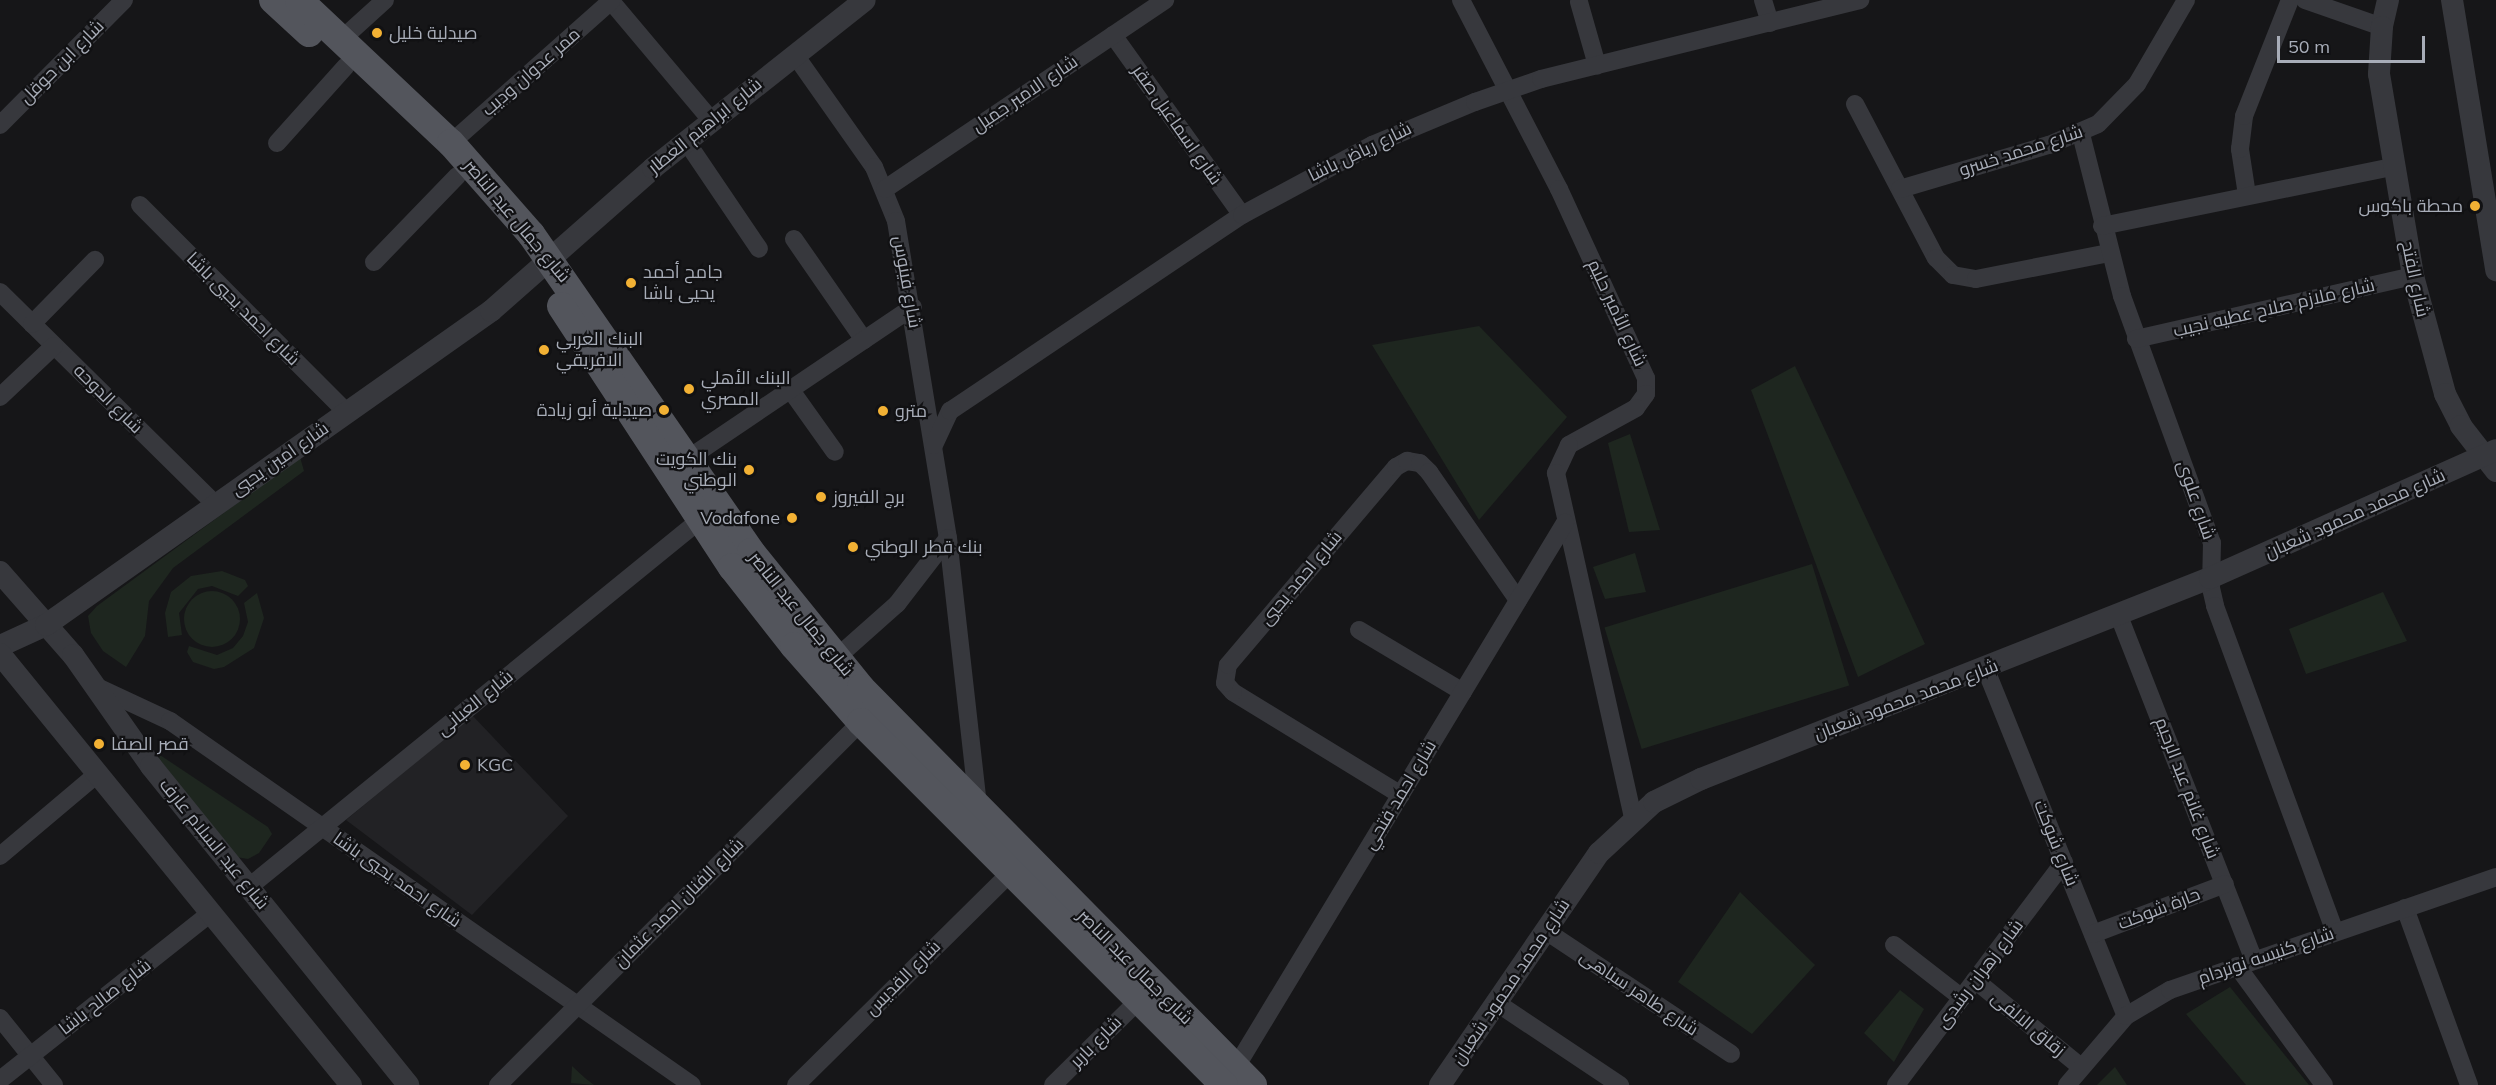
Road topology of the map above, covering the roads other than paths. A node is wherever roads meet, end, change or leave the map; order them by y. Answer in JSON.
{"nodes":[{"id":1,"x":124,"y":0,"type":"edge"},
{"id":2,"x":273,"y":0,"type":"edge"},
{"id":3,"x":299,"y":0,"type":"edge"},
{"id":4,"x":385,"y":0,"type":"edge"},
{"id":5,"x":611,"y":0,"type":"edge"},
{"id":6,"x":865,"y":0,"type":"edge"},
{"id":7,"x":1165,"y":0,"type":"edge"},
{"id":8,"x":1461,"y":0,"type":"edge"},
{"id":9,"x":1763,"y":0,"type":"edge"},
{"id":10,"x":1860,"y":0,"type":"edge"},
{"id":11,"x":2186,"y":0,"type":"edge"},
{"id":12,"x":2290,"y":0,"type":"edge"},
{"id":13,"x":2305,"y":0,"type":"edge"},
{"id":14,"x":2388,"y":0,"type":"edge"},
{"id":15,"x":2452,"y":0,"type":"edge"},
{"id":16,"x":1579,"y":2,"type":"dead end"},
{"id":17,"x":1141,"y":6,"type":"edge"},
{"id":18,"x":1770,"y":23,"type":"junction"},
{"id":19,"x":2382,"y":27,"type":"junction"},
{"id":20,"x":1113,"y":35,"type":"junction"},
{"id":21,"x":344,"y":53,"type":"junction"},
{"id":22,"x":795,"y":55,"type":"junction"},
{"id":23,"x":1597,"y":65,"type":"junction"},
{"id":24,"x":1509,"y":89,"type":"junction"},
{"id":25,"x":1855,"y":104,"type":"dead end"},
{"id":26,"x":711,"y":120,"type":"junction"},
{"id":27,"x":0,"y":125,"type":"edge"},
{"id":28,"x":2081,"y":134,"type":"junction"},
{"id":29,"x":686,"y":141,"type":"junction"},
{"id":30,"x":277,"y":143,"type":"dead end"},
{"id":31,"x":451,"y":143,"type":"junction"},
{"id":32,"x":2393,"y":167,"type":"junction"},
{"id":33,"x":457,"y":176,"type":"junction"},
{"id":34,"x":885,"y":189,"type":"junction"},
{"id":35,"x":1900,"y":189,"type":"junction"},
{"id":36,"x":2489,"y":189,"type":"edge"},
{"id":37,"x":2247,"y":195,"type":"junction"},
{"id":38,"x":140,"y":205,"type":"dead end"},
{"id":39,"x":1242,"y":215,"type":"junction"},
{"id":40,"x":2102,"y":225,"type":"junction"},
{"id":41,"x":794,"y":239,"type":"dead end"},
{"id":42,"x":759,"y":249,"type":"dead end"},
{"id":43,"x":2109,"y":253,"type":"junction"},
{"id":44,"x":95,"y":260,"type":"dead end"},
{"id":45,"x":374,"y":262,"type":"dead end"},
{"id":46,"x":544,"y":264,"type":"junction"},
{"id":47,"x":2496,"y":270,"type":"edge"},
{"id":48,"x":2413,"y":276,"type":"junction"},
{"id":49,"x":0,"y":292,"type":"edge"},
{"id":50,"x":913,"y":307,"type":"junction"},
{"id":51,"x":32,"y":324,"type":"junction"},
{"id":52,"x":864,"y":339,"type":"junction"},
{"id":53,"x":2136,"y":339,"type":"junction"},
{"id":54,"x":54,"y":346,"type":"junction"},
{"id":55,"x":790,"y":389,"type":"junction"},
{"id":56,"x":0,"y":397,"type":"edge"},
{"id":57,"x":346,"y":412,"type":"junction"},
{"id":58,"x":934,"y":446,"type":"junction"},
{"id":59,"x":835,"y":452,"type":"dead end"},
{"id":60,"x":689,"y":458,"type":"junction"},
{"id":61,"x":2492,"y":459,"type":"edge"},
{"id":62,"x":216,"y":506,"type":"junction"},
{"id":63,"x":701,"y":519,"type":"junction"},
{"id":64,"x":1565,"y":523,"type":"junction"},
{"id":65,"x":948,"y":538,"type":"junction"},
{"id":66,"x":0,"y":572,"type":"edge"},
{"id":67,"x":2210,"y":578,"type":"junction"},
{"id":68,"x":1518,"y":600,"type":"junction"},
{"id":69,"x":2120,"y":616,"type":"junction"},
{"id":70,"x":46,"y":625,"type":"junction"},
{"id":71,"x":1359,"y":630,"type":"dead end"},
{"id":72,"x":0,"y":646,"type":"edge"},
{"id":73,"x":0,"y":654,"type":"edge"},
{"id":74,"x":835,"y":659,"type":"junction"},
{"id":75,"x":1986,"y":670,"type":"junction"},
{"id":76,"x":97,"y":687,"type":"junction"},
{"id":77,"x":1463,"y":692,"type":"junction"},
{"id":78,"x":861,"y":722,"type":"junction"},
{"id":79,"x":97,"y":774,"type":"junction"},
{"id":80,"x":1401,"y":795,"type":"junction"},
{"id":81,"x":978,"y":808,"type":"junction"},
{"id":82,"x":1633,"y":818,"type":"junction"},
{"id":83,"x":321,"y":828,"type":"junction"},
{"id":84,"x":0,"y":856,"type":"edge"},
{"id":85,"x":2064,"y":862,"type":"junction"},
{"id":86,"x":1011,"y":872,"type":"junction"},
{"id":87,"x":2496,"y":877,"type":"edge"},
{"id":88,"x":2225,"y":884,"type":"junction"},
{"id":89,"x":249,"y":887,"type":"junction"},
{"id":90,"x":2405,"y":908,"type":"junction"},
{"id":91,"x":211,"y":913,"type":"junction"},
{"id":92,"x":1546,"y":931,"type":"junction"},
{"id":93,"x":2335,"y":932,"type":"junction"},
{"id":94,"x":2093,"y":934,"type":"junction"},
{"id":95,"x":1894,"y":945,"type":"dead end"},
{"id":96,"x":2246,"y":963,"type":"junction"},
{"id":97,"x":1975,"y":980,"type":"junction"},
{"id":98,"x":1962,"y":998,"type":"junction"},
{"id":99,"x":1139,"y":1000,"type":"junction"},
{"id":100,"x":1497,"y":1003,"type":"junction"},
{"id":101,"x":576,"y":1005,"type":"junction"},
{"id":102,"x":2126,"y":1016,"type":"junction"},
{"id":103,"x":0,"y":1018,"type":"edge"},
{"id":104,"x":1731,"y":1054,"type":"dead end"},
{"id":105,"x":30,"y":1056,"type":"junction"},
{"id":106,"x":2081,"y":1067,"type":"junction"},
{"id":107,"x":1237,"y":1079,"type":"edge"},
{"id":108,"x":0,"y":1080,"type":"edge"},
{"id":109,"x":54,"y":1085,"type":"edge"},
{"id":110,"x":351,"y":1085,"type":"edge"},
{"id":111,"x":408,"y":1085,"type":"edge"},
{"id":112,"x":498,"y":1085,"type":"edge"},
{"id":113,"x":692,"y":1085,"type":"edge"},
{"id":114,"x":796,"y":1085,"type":"edge"},
{"id":115,"x":1053,"y":1085,"type":"edge"},
{"id":116,"x":1440,"y":1085,"type":"edge"},
{"id":117,"x":1620,"y":1085,"type":"edge"},
{"id":118,"x":1896,"y":1085,"type":"edge"},
{"id":119,"x":2067,"y":1085,"type":"edge"},
{"id":120,"x":2324,"y":1085,"type":"edge"},
{"id":121,"x":2469,"y":1085,"type":"edge"}],
"edges":[{"from":1,"to":27,"type":"street","name":"شارع ابن حوقل"},
{"from":2,"to":21,"type":"main road","name":"شارع جمال عبد الناصر"},
{"from":3,"to":21,"type":"main road","name":"شارع جمال عبد الناصر"},
{"from":4,"to":21,"type":"street"},
{"from":5,"to":26,"type":"street"},
{"from":5,"to":31,"type":"street","name":"ممر عدوان وديب"},
{"from":6,"to":22,"type":"street","name":"شارع ابراهيم العطار"},
{"from":7,"to":17,"type":"street","name":"شارع الامير جميل"},
{"from":8,"to":24,"type":"street","name":"شارع الأمير حليم"},
{"from":9,"to":18,"type":"street"},
{"from":10,"to":18,"type":"street","name":"شارع رياض باشا"},
{"from":11,"to":28,"type":"street","name":"شارع محمد خسرو"},
{"from":12,"to":37,"type":"street"},
{"from":13,"to":19,"type":"street"},
{"from":14,"to":19,"type":"street","name":"شارع الفتح"},
{"from":15,"to":36,"type":"street"},
{"from":16,"to":23,"type":"street"},
{"from":17,"to":20,"type":"street","name":"شارع الامير جميل"},
{"from":18,"to":23,"type":"street","name":"شارع رياض باشا"},
{"from":19,"to":32,"type":"street","name":"شارع الفتح"},
{"from":20,"to":34,"type":"street","name":"شارع الامير جميل"},
{"from":20,"to":39,"type":"street","name":"شارع اسماعيل صقر"},
{"from":21,"to":30,"type":"street"},
{"from":21,"to":31,"type":"main road","name":"شارع جمال عبد الناصر"},
{"from":21,"to":33,"type":"main road","name":"شارع جمال عبد الناصر"},
{"from":22,"to":26,"type":"street","name":"شارع ابراهيم العطار"},
{"from":22,"to":34,"type":"street","name":"شارع فينوس"},
{"from":23,"to":24,"type":"street","name":"شارع رياض باشا"},
{"from":24,"to":39,"type":"street","name":"شارع رياض باشا"},
{"from":24,"to":64,"type":"street","name":"شارع الأمير حليم"},
{"from":25,"to":35,"type":"street"},
{"from":26,"to":29,"type":"street","name":"شارع ابراهيم العطار"},
{"from":28,"to":35,"type":"street","name":"شارع محمد خسرو"},
{"from":28,"to":40,"type":"street","name":"شارع علوى"},
{"from":29,"to":42,"type":"street"},
{"from":29,"to":46,"type":"street","name":"شارع ابراهيم العطار"},
{"from":31,"to":46,"type":"main road","name":"شارع جمال عبد الناصر"},
{"from":32,"to":37,"type":"street"},
{"from":32,"to":48,"type":"street","name":"شارع الفتح"},
{"from":33,"to":45,"type":"street"},
{"from":33,"to":46,"type":"main road","name":"شارع جمال عبد الناصر"},
{"from":34,"to":50,"type":"street","name":"شارع فينوس"},
{"from":35,"to":43,"type":"street"},
{"from":36,"to":47,"type":"street"},
{"from":37,"to":40,"type":"street"},
{"from":38,"to":57,"type":"street","name":"شارع احمد يحيي باشا"},
{"from":39,"to":58,"type":"street","name":"شارع رياض باشا"},
{"from":40,"to":43,"type":"street","name":"شارع علوى"},
{"from":41,"to":52,"type":"street"},
{"from":43,"to":53,"type":"street","name":"شارع علوى"},
{"from":44,"to":51,"type":"street"},
{"from":46,"to":57,"type":"street","name":"شارع امين يحيي"},
{"from":46,"to":60,"type":"main road","name":"شارع جمال عبد الناصر"},
{"from":46,"to":63,"type":"main road","name":"شارع جمال عبد الناصر"},
{"from":48,"to":53,"type":"street","name":"شارع ملازم صلاح عطيه نجيب"},
{"from":48,"to":61,"type":"street","name":"شارع الفتح"},
{"from":49,"to":51,"type":"street","name":"شارع الدوحه"},
{"from":50,"to":52,"type":"street"},
{"from":50,"to":58,"type":"street","name":"شارع فينوس"},
{"from":51,"to":54,"type":"street","name":"شارع الدوحه"},
{"from":52,"to":55,"type":"street"},
{"from":53,"to":67,"type":"street","name":"شارع علوى"},
{"from":54,"to":56,"type":"street"},
{"from":54,"to":62,"type":"street","name":"شارع الدوحه"},
{"from":55,"to":59,"type":"street"},
{"from":55,"to":60,"type":"street"},
{"from":57,"to":62,"type":"street","name":"شارع امين يحيي"},
{"from":58,"to":65,"type":"street","name":"شارع فينوس"},
{"from":60,"to":74,"type":"main road","name":"شارع جمال عبد الناصر"},
{"from":61,"to":67,"type":"street","name":"شارع محمد محمود شعبان"},
{"from":62,"to":70,"type":"street","name":"شارع امين يحيي"},
{"from":63,"to":78,"type":"main road","name":"شارع جمال عبد الناصر"},
{"from":63,"to":83,"type":"street","name":"شارع العبانى"},
{"from":64,"to":68,"type":"street","name":"شارع احمد فتحي"},
{"from":64,"to":82,"type":"street","name":"شارع الأمير حليم"},
{"from":65,"to":74,"type":"street"},
{"from":65,"to":81,"type":"street","name":"شارع فينوس"},
{"from":66,"to":70,"type":"street","name":"شارع عبد السلام عارف"},
{"from":67,"to":69,"type":"street","name":"شارع محمد محمود شعبان"},
{"from":67,"to":93,"type":"street","name":"شارع علوى"},
{"from":68,"to":77,"type":"street","name":"شارع احمد فتحي"},
{"from":68,"to":80,"type":"street","name":"شارع احمد يحيي"},
{"from":69,"to":75,"type":"street","name":"شارع محمد محمود شعبان"},
{"from":69,"to":88,"type":"street","name":"شارع غانم عبد الرحيم"},
{"from":70,"to":72,"type":"street","name":"شارع امين يحيي"},
{"from":70,"to":76,"type":"street","name":"شارع عبد السلام عارف"},
{"from":71,"to":77,"type":"street"},
{"from":73,"to":79,"type":"street"},
{"from":74,"to":81,"type":"main road","name":"شارع جمال عبد الناصر"},
{"from":75,"to":82,"type":"street","name":"شارع محمد محمود شعبان"},
{"from":75,"to":85,"type":"street","name":"شارع شوكت"},
{"from":76,"to":83,"type":"street","name":"شارع احمد يحيي باشا"},
{"from":76,"to":89,"type":"street","name":"شارع عبد السلام عارف"},
{"from":77,"to":80,"type":"street","name":"شارع احمد فتحي"},
{"from":78,"to":86,"type":"main road","name":"شارع جمال عبد الناصر"},
{"from":78,"to":101,"type":"street","name":"شارع الفنان احمد عثمان"},
{"from":79,"to":84,"type":"street"},
{"from":79,"to":91,"type":"street"},
{"from":80,"to":107,"type":"street","name":"شارع احمد فتحي"},
{"from":81,"to":107,"type":"main road","name":"شارع جمال عبد الناصر"},
{"from":82,"to":92,"type":"street","name":"شارع محمد محمود شعبان"},
{"from":83,"to":89,"type":"street","name":"شارع العبانى"},
{"from":83,"to":101,"type":"street","name":"شارع احمد يحيي باشا"},
{"from":85,"to":94,"type":"street","name":"شارع شوكت"},
{"from":85,"to":97,"type":"street","name":"شارع زهران رشدى"},
{"from":86,"to":99,"type":"main road","name":"شارع جمال عبد الناصر"},
{"from":86,"to":114,"type":"street","name":"شارع القديس"},
{"from":87,"to":90,"type":"street","name":"شارع كنيسه نوتردام"},
{"from":88,"to":94,"type":"street","name":"حارة شوكت"},
{"from":88,"to":96,"type":"street","name":"شارع غانم عبد الرحيم"},
{"from":89,"to":111,"type":"street","name":"شارع عبد السلام عارف"},
{"from":90,"to":93,"type":"street","name":"شارع كنيسه نوتردام"},
{"from":90,"to":121,"type":"street"},
{"from":91,"to":105,"type":"street","name":"شارع صالح باشا"},
{"from":91,"to":110,"type":"street"},
{"from":92,"to":100,"type":"street","name":"شارع محمد محمود شعبان"},
{"from":92,"to":104,"type":"street","name":"شارع طاهر سباهى"},
{"from":93,"to":96,"type":"street","name":"شارع كنيسه نوتردام"},
{"from":94,"to":102,"type":"street","name":"شارع شوكت"},
{"from":95,"to":98,"type":"street"},
{"from":96,"to":102,"type":"street","name":"شارع كنيسه نوتردام"},
{"from":96,"to":120,"type":"street","name":"شارع غانم عبد الرحيم"},
{"from":97,"to":98,"type":"street","name":"شارع زهران رشدى"},
{"from":97,"to":106,"type":"street","name":"زقاق الالفى"},
{"from":98,"to":118,"type":"street","name":"شارع زهران رشدى"},
{"from":99,"to":107,"type":"main road","name":"شارع جمال عبد الناصر"},
{"from":99,"to":115,"type":"street","name":"شارع باربر"},
{"from":100,"to":116,"type":"street","name":"شارع محمد محمود شعبان"},
{"from":100,"to":117,"type":"street"},
{"from":101,"to":112,"type":"street","name":"شارع الفنان احمد عثمان"},
{"from":101,"to":113,"type":"street","name":"شارع احمد يحيي باشا"},
{"from":102,"to":106,"type":"street","name":"شارع كنيسه نوتردام"},
{"from":103,"to":105,"type":"street"},
{"from":105,"to":108,"type":"street","name":"شارع صالح باشا"},
{"from":105,"to":109,"type":"street"},
{"from":106,"to":119,"type":"street","name":"شارع كنيسه نوتردام"}]}
